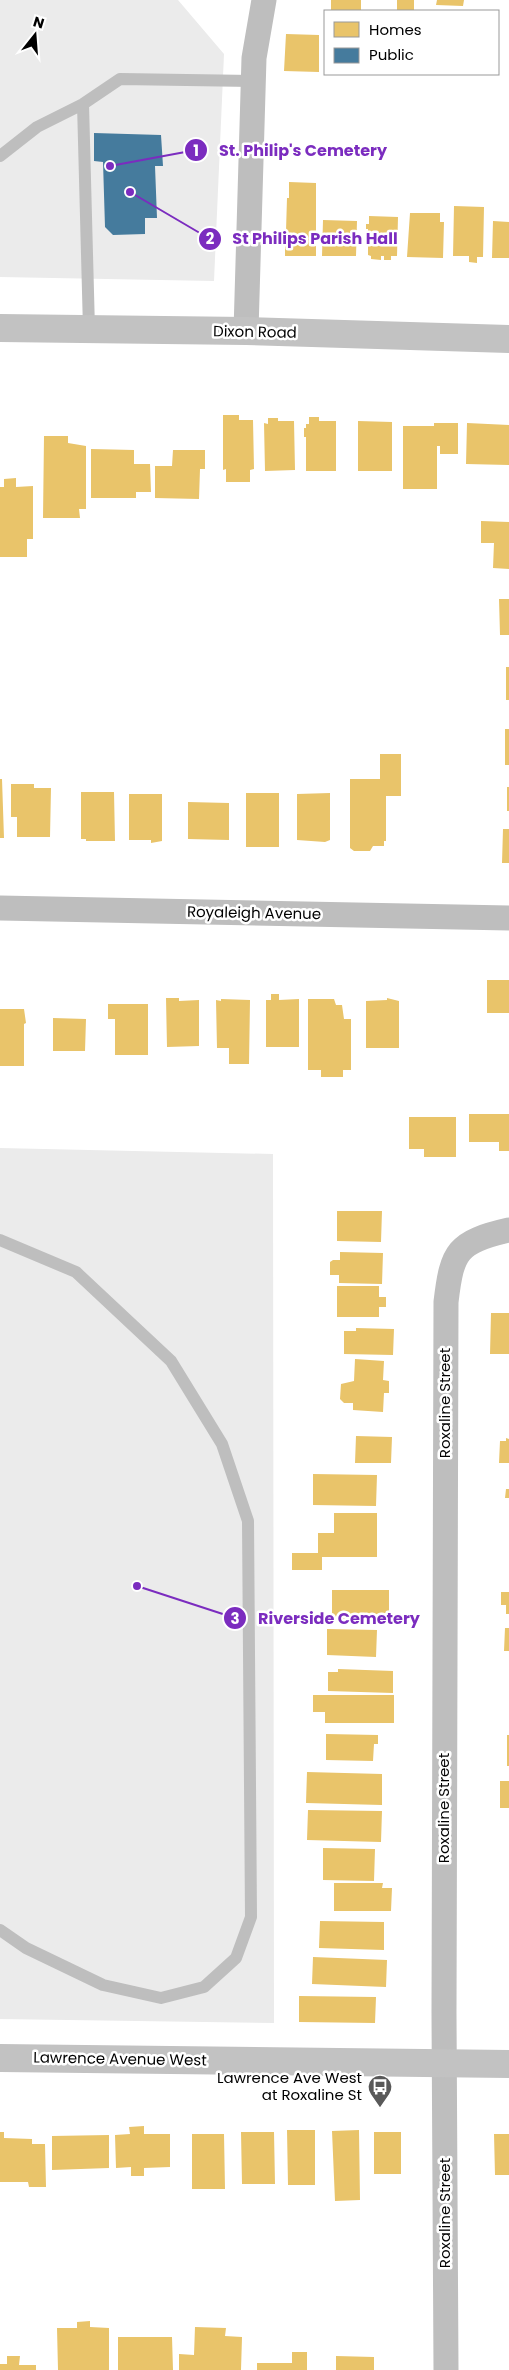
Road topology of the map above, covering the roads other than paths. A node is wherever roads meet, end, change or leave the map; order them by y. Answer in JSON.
{"nodes":[{"id":1,"x":264,"y":0,"type":"edge"},
{"id":2,"x":253,"y":81,"type":"junction"},
{"id":3,"x":83,"y":104,"type":"junction"},
{"id":4,"x":0,"y":156,"type":"edge"},
{"id":5,"x":0,"y":328,"type":"edge"},
{"id":6,"x":90,"y":329,"type":"junction"},
{"id":7,"x":246,"y":331,"type":"junction"},
{"id":8,"x":509,"y":339,"type":"edge"},
{"id":9,"x":0,"y":908,"type":"edge"},
{"id":10,"x":509,"y":918,"type":"edge"},
{"id":11,"x":509,"y":1230,"type":"edge"},
{"id":12,"x":0,"y":1240,"type":"edge"},
{"id":13,"x":0,"y":1930,"type":"edge"},
{"id":14,"x":0,"y":2058,"type":"edge"},
{"id":15,"x":444,"y":2063,"type":"junction"},
{"id":16,"x":509,"y":2064,"type":"edge"},
{"id":17,"x":446,"y":2370,"type":"edge"}],
"edges":[{"from":1,"to":2,"type":"street"},
{"from":2,"to":3,"type":"lane"},
{"from":2,"to":7,"type":"street"},
{"from":3,"to":4,"type":"lane"},
{"from":3,"to":6,"type":"lane"},
{"from":5,"to":6,"type":"main road","name":"Dixon Road"},
{"from":6,"to":7,"type":"main road","name":"Dixon Road"},
{"from":7,"to":8,"type":"main road","name":"Dixon Road"},
{"from":9,"to":10,"type":"street","name":"Royaleigh Avenue"},
{"from":11,"to":15,"type":"street","name":"Roxaline Street"},
{"from":12,"to":13,"type":"lane"},
{"from":14,"to":15,"type":"main road","name":"Lawrence Avenue West"},
{"from":15,"to":16,"type":"main road","name":"Lawrence Avenue West"},
{"from":15,"to":17,"type":"street","name":"Roxaline Street"}]}
